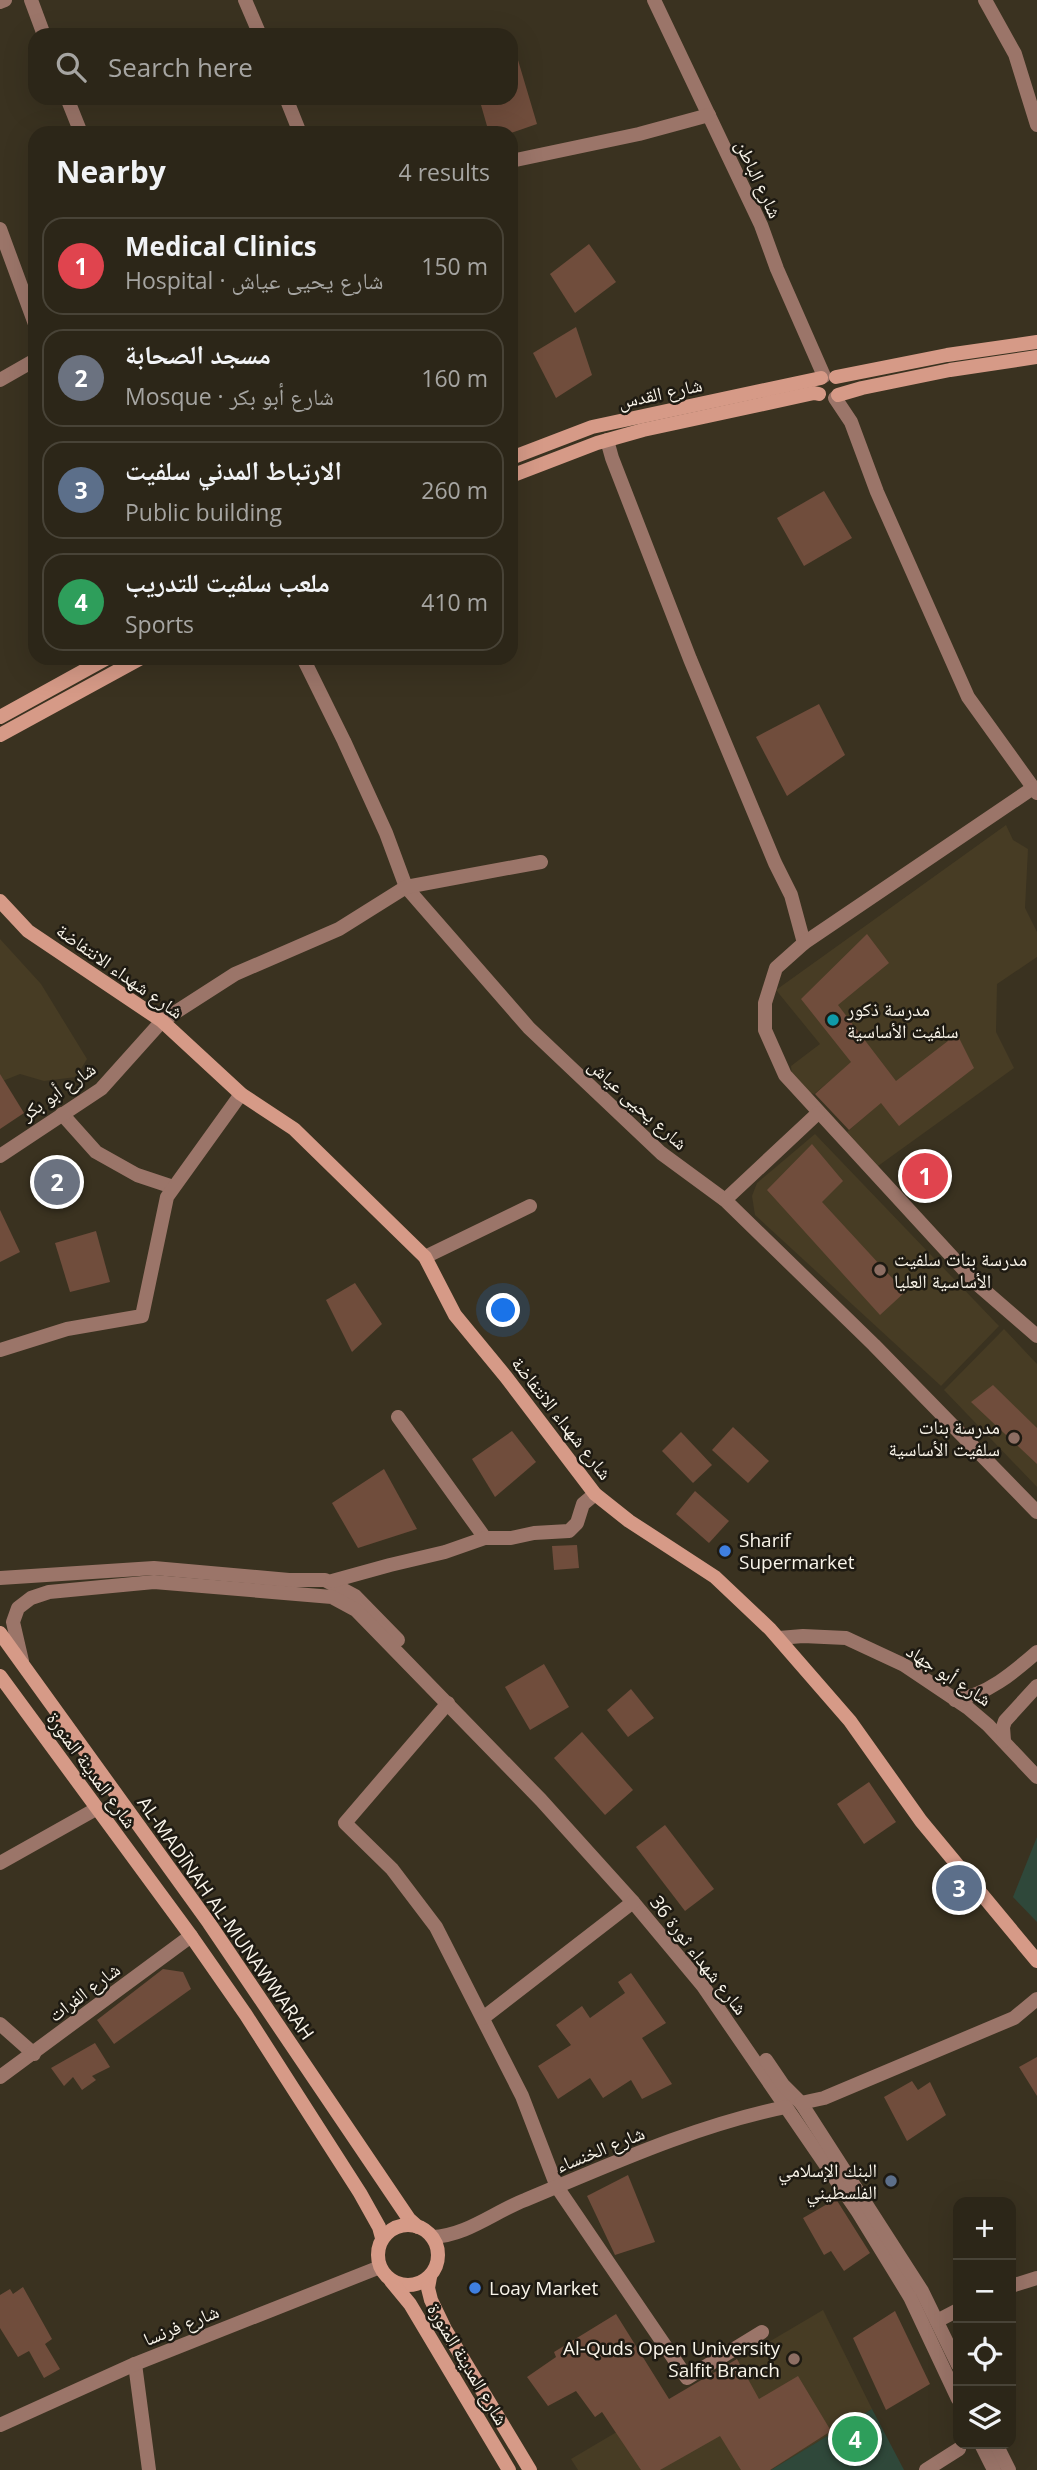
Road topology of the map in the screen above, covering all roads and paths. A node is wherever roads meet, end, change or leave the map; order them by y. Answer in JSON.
{"nodes":[{"id":1,"x":5,"y":0,"type":"edge"},
{"id":2,"x":31,"y":0,"type":"edge"},
{"id":3,"x":245,"y":0,"type":"edge"},
{"id":4,"x":654,"y":0,"type":"edge"},
{"id":5,"x":985,"y":0,"type":"edge"},
{"id":6,"x":0,"y":2,"type":"edge"},
{"id":7,"x":41,"y":28,"type":"edge"},
{"id":8,"x":257,"y":28,"type":"edge"},
{"id":9,"x":69,"y":105,"type":"edge"},
{"id":10,"x":289,"y":105,"type":"edge"},
{"id":11,"x":709,"y":115,"type":"junction"},
{"id":12,"x":1037,"y":125,"type":"edge"},
{"id":13,"x":78,"y":126,"type":"edge"},
{"id":14,"x":297,"y":126,"type":"edge"},
{"id":15,"x":518,"y":160,"type":"edge"},
{"id":16,"x":0,"y":229,"type":"edge"},
{"id":17,"x":28,"y":305,"type":"edge"},
{"id":18,"x":1037,"y":342,"type":"edge"},
{"id":19,"x":1037,"y":358,"type":"edge"},
{"id":20,"x":28,"y":364,"type":"edge"},
{"id":21,"x":827,"y":377,"type":"junction"},
{"id":22,"x":0,"y":380,"type":"edge"},
{"id":23,"x":819,"y":394,"type":"junction"},
{"id":24,"x":836,"y":396,"type":"junction"},
{"id":25,"x":607,"y":440,"type":"junction"},
{"id":26,"x":518,"y":455,"type":"edge"},
{"id":27,"x":518,"y":473,"type":"edge"},
{"id":28,"x":94,"y":665,"type":"edge"},
{"id":29,"x":128,"y":665,"type":"edge"},
{"id":30,"x":306,"y":665,"type":"edge"},
{"id":31,"x":0,"y":717,"type":"edge"},
{"id":32,"x":0,"y":735,"type":"edge"},
{"id":33,"x":1035,"y":791,"type":"edge"},
{"id":34,"x":541,"y":862,"type":"dead end"},
{"id":35,"x":406,"y":887,"type":"junction"},
{"id":36,"x":0,"y":901,"type":"edge"},
{"id":37,"x":804,"y":943,"type":"junction"},
{"id":38,"x":162,"y":1021,"type":"junction"},
{"id":39,"x":241,"y":1094,"type":"junction"},
{"id":40,"x":818,"y":1113,"type":"junction"},
{"id":41,"x":62,"y":1114,"type":"junction"},
{"id":42,"x":0,"y":1156,"type":"edge"},
{"id":43,"x":173,"y":1187,"type":"junction"},
{"id":44,"x":725,"y":1200,"type":"junction"},
{"id":45,"x":530,"y":1206,"type":"dead end"},
{"id":46,"x":425,"y":1257,"type":"junction"},
{"id":47,"x":1037,"y":1336,"type":"edge"},
{"id":48,"x":0,"y":1350,"type":"edge"},
{"id":49,"x":398,"y":1417,"type":"dead end"},
{"id":50,"x":595,"y":1494,"type":"junction"},
{"id":51,"x":1037,"y":1512,"type":"edge"},
{"id":52,"x":485,"y":1538,"type":"junction"},
{"id":53,"x":369,"y":1572,"type":"junction"},
{"id":54,"x":0,"y":1578,"type":"edge"},
{"id":55,"x":329,"y":1581,"type":"junction"},
{"id":56,"x":365,"y":1604,"type":"junction"},
{"id":57,"x":0,"y":1633,"type":"edge"},
{"id":58,"x":779,"y":1638,"type":"junction"},
{"id":59,"x":1037,"y":1652,"type":"edge"},
{"id":60,"x":23,"y":1666,"type":"junction"},
{"id":61,"x":0,"y":1676,"type":"edge"},
{"id":62,"x":1037,"y":1686,"type":"edge"},
{"id":63,"x":955,"y":1700,"type":"junction"},
{"id":64,"x":448,"y":1703,"type":"junction"},
{"id":65,"x":1004,"y":1741,"type":"junction"},
{"id":66,"x":1037,"y":1777,"type":"edge"},
{"id":67,"x":96,"y":1809,"type":"junction"},
{"id":68,"x":0,"y":1863,"type":"edge"},
{"id":69,"x":633,"y":1902,"type":"junction"},
{"id":70,"x":191,"y":1936,"type":"junction"},
{"id":71,"x":1037,"y":1961,"type":"edge"},
{"id":72,"x":1037,"y":1999,"type":"edge"},
{"id":73,"x":484,"y":2018,"type":"junction"},
{"id":74,"x":0,"y":2024,"type":"edge"},
{"id":75,"x":34,"y":2054,"type":"junction"},
{"id":76,"x":0,"y":2077,"type":"edge"},
{"id":77,"x":794,"y":2105,"type":"junction"},
{"id":78,"x":557,"y":2187,"type":"junction"},
{"id":79,"x":418,"y":2227,"type":"junction"},
{"id":80,"x":432,"y":2237,"type":"junction"},
{"id":81,"x":382,"y":2238,"type":"junction"},
{"id":82,"x":380,"y":2267,"type":"junction"},
{"id":83,"x":430,"y":2277,"type":"junction"},
{"id":84,"x":1037,"y":2278,"type":"edge"},
{"id":85,"x":391,"y":2281,"type":"junction"},
{"id":86,"x":1016,"y":2285,"type":"edge"},
{"id":87,"x":953,"y":2313,"type":"edge"},
{"id":88,"x":937,"y":2321,"type":"junction"},
{"id":89,"x":762,"y":2332,"type":"dead end"},
{"id":90,"x":953,"y":2355,"type":"edge"},
{"id":91,"x":135,"y":2364,"type":"junction"},
{"id":92,"x":953,"y":2389,"type":"edge"},
{"id":93,"x":0,"y":2425,"type":"edge"},
{"id":94,"x":959,"y":2449,"type":"dead end"},
{"id":95,"x":984,"y":2449,"type":"edge"},
{"id":96,"x":998,"y":2449,"type":"edge"},
{"id":97,"x":508,"y":2469,"type":"edge"},
{"id":98,"x":149,"y":2470,"type":"edge"},
{"id":99,"x":530,"y":2470,"type":"edge"},
{"id":100,"x":926,"y":2470,"type":"edge"},
{"id":101,"x":994,"y":2470,"type":"edge"},
{"id":102,"x":1009,"y":2470,"type":"edge"}],
"edges":[{"from":1,"to":6,"type":"street"},
{"from":2,"to":7,"type":"street"},
{"from":3,"to":8,"type":"street"},
{"from":4,"to":11,"type":"street","name":"شارع الباطن"},
{"from":5,"to":12,"type":"street"},
{"from":9,"to":13,"type":"street"},
{"from":10,"to":14,"type":"street"},
{"from":11,"to":15,"type":"street"},
{"from":11,"to":21,"type":"street","name":"شارع الباطن"},
{"from":16,"to":17,"type":"street"},
{"from":18,"to":21,"type":"main road","name":"شارع القدس"},
{"from":19,"to":24,"type":"main road"},
{"from":20,"to":22,"type":"street"},
{"from":21,"to":23,"type":"main road"},
{"from":21,"to":24,"type":"main road"},
{"from":21,"to":26,"type":"main road","name":"شارع القدس"},
{"from":23,"to":24,"type":"main road"},
{"from":23,"to":25,"type":"main road","name":"شارع القدس"},
{"from":24,"to":33,"type":"street"},
{"from":25,"to":27,"type":"main road","name":"شارع القدس"},
{"from":25,"to":37,"type":"street"},
{"from":28,"to":31,"type":"main road"},
{"from":29,"to":32,"type":"main road"},
{"from":30,"to":35,"type":"street","name":"شارع يحيى عياش"},
{"from":33,"to":37,"type":"street"},
{"from":34,"to":35,"type":"street"},
{"from":35,"to":38,"type":"street","name":"شارع أبو بكر"},
{"from":35,"to":44,"type":"street","name":"شارع يحيى عياش"},
{"from":36,"to":38,"type":"main road","name":"شارع شهداء الانتفاضة"},
{"from":37,"to":40,"type":"street"},
{"from":38,"to":39,"type":"main road","name":"شارع شهداء الانتفاضة"},
{"from":38,"to":41,"type":"street","name":"شارع أبو بكر"},
{"from":39,"to":43,"type":"street"},
{"from":39,"to":46,"type":"main road","name":"شارع شهداء الانتفاضة"},
{"from":40,"to":44,"type":"street"},
{"from":40,"to":47,"type":"street"},
{"from":41,"to":42,"type":"street","name":"شارع أبو بكر"},
{"from":41,"to":43,"type":"street"},
{"from":43,"to":48,"type":"street"},
{"from":44,"to":51,"type":"street","name":"شارع يحيى عياش"},
{"from":45,"to":46,"type":"street"},
{"from":46,"to":50,"type":"main road","name":"شارع شهداء الانتفاضة"},
{"from":49,"to":52,"type":"street"},
{"from":50,"to":52,"type":"street"},
{"from":50,"to":58,"type":"main road","name":"شارع شهداء الانتفاضة"},
{"from":52,"to":53,"type":"street"},
{"from":53,"to":55,"type":"street"},
{"from":53,"to":56,"type":"street"},
{"from":54,"to":55,"type":"street"},
{"from":55,"to":56,"type":"street","name":"شارع شهداء ثورة 36"},
{"from":56,"to":77,"type":"street","name":"شارع شهداء ثورة 36"},
{"from":57,"to":60,"type":"main road","name":"AL-MADĪNAH AL-MUNAWWARAH"},
{"from":58,"to":63,"type":"street","name":"شارع أبو جهاد"},
{"from":58,"to":71,"type":"main road","name":"شارع شهداء الانتفاضة"},
{"from":59,"to":63,"type":"street"},
{"from":60,"to":64,"type":"street","name":"شارع شهداء ثورة 36"},
{"from":60,"to":79,"type":"main road","name":"AL-MADĪNAH AL-MUNAWWARAH"},
{"from":61,"to":67,"type":"main road","name":"شارع المدينة المنورة"},
{"from":62,"to":65,"type":"street"},
{"from":63,"to":65,"type":"street","name":"شارع أبو جهاد"},
{"from":64,"to":69,"type":"street","name":"شارع شهداء ثورة 36"},
{"from":64,"to":73,"type":"street"},
{"from":65,"to":66,"type":"street","name":"شارع أبو جهاد"},
{"from":67,"to":68,"type":"street"},
{"from":67,"to":70,"type":"main road","name":"شارع المدينة المنورة"},
{"from":69,"to":73,"type":"street"},
{"from":69,"to":77,"type":"street","name":"شارع شهداء ثورة 36"},
{"from":70,"to":75,"type":"street","name":"شارع الفرات"},
{"from":70,"to":81,"type":"main road","name":"شارع المدينة المنورة"},
{"from":72,"to":77,"type":"street","name":"شارع الخنساء"},
{"from":73,"to":78,"type":"street"},
{"from":74,"to":75,"type":"street"},
{"from":75,"to":76,"type":"street","name":"شارع الفرات"},
{"from":77,"to":78,"type":"street","name":"شارع الخنساء"},
{"from":77,"to":88,"type":"street","name":"شارع شهداء ثورة 36"},
{"from":77,"to":92,"type":"street","name":"شارع شهداء ثورة 36"},
{"from":78,"to":80,"type":"street","name":"شارع الخنساء"},
{"from":78,"to":89,"type":"street"},
{"from":79,"to":80,"type":"main road"},
{"from":79,"to":81,"type":"main road"},
{"from":80,"to":83,"type":"main road"},
{"from":81,"to":82,"type":"main road"},
{"from":82,"to":85,"type":"main road"},
{"from":82,"to":91,"type":"street","name":"شارع فرنسا"},
{"from":83,"to":85,"type":"main road"},
{"from":83,"to":99,"type":"main road"},
{"from":84,"to":86,"type":"street"},
{"from":85,"to":97,"type":"main road","name":"شارع المدينة المنورة"},
{"from":87,"to":88,"type":"street"},
{"from":88,"to":90,"type":"street","name":"شارع شهداء ثورة 36"},
{"from":91,"to":93,"type":"street","name":"شارع فرنسا"},
{"from":91,"to":98,"type":"street"},
{"from":94,"to":100,"type":"street"},
{"from":95,"to":101,"type":"street"},
{"from":96,"to":102,"type":"street"}]}
